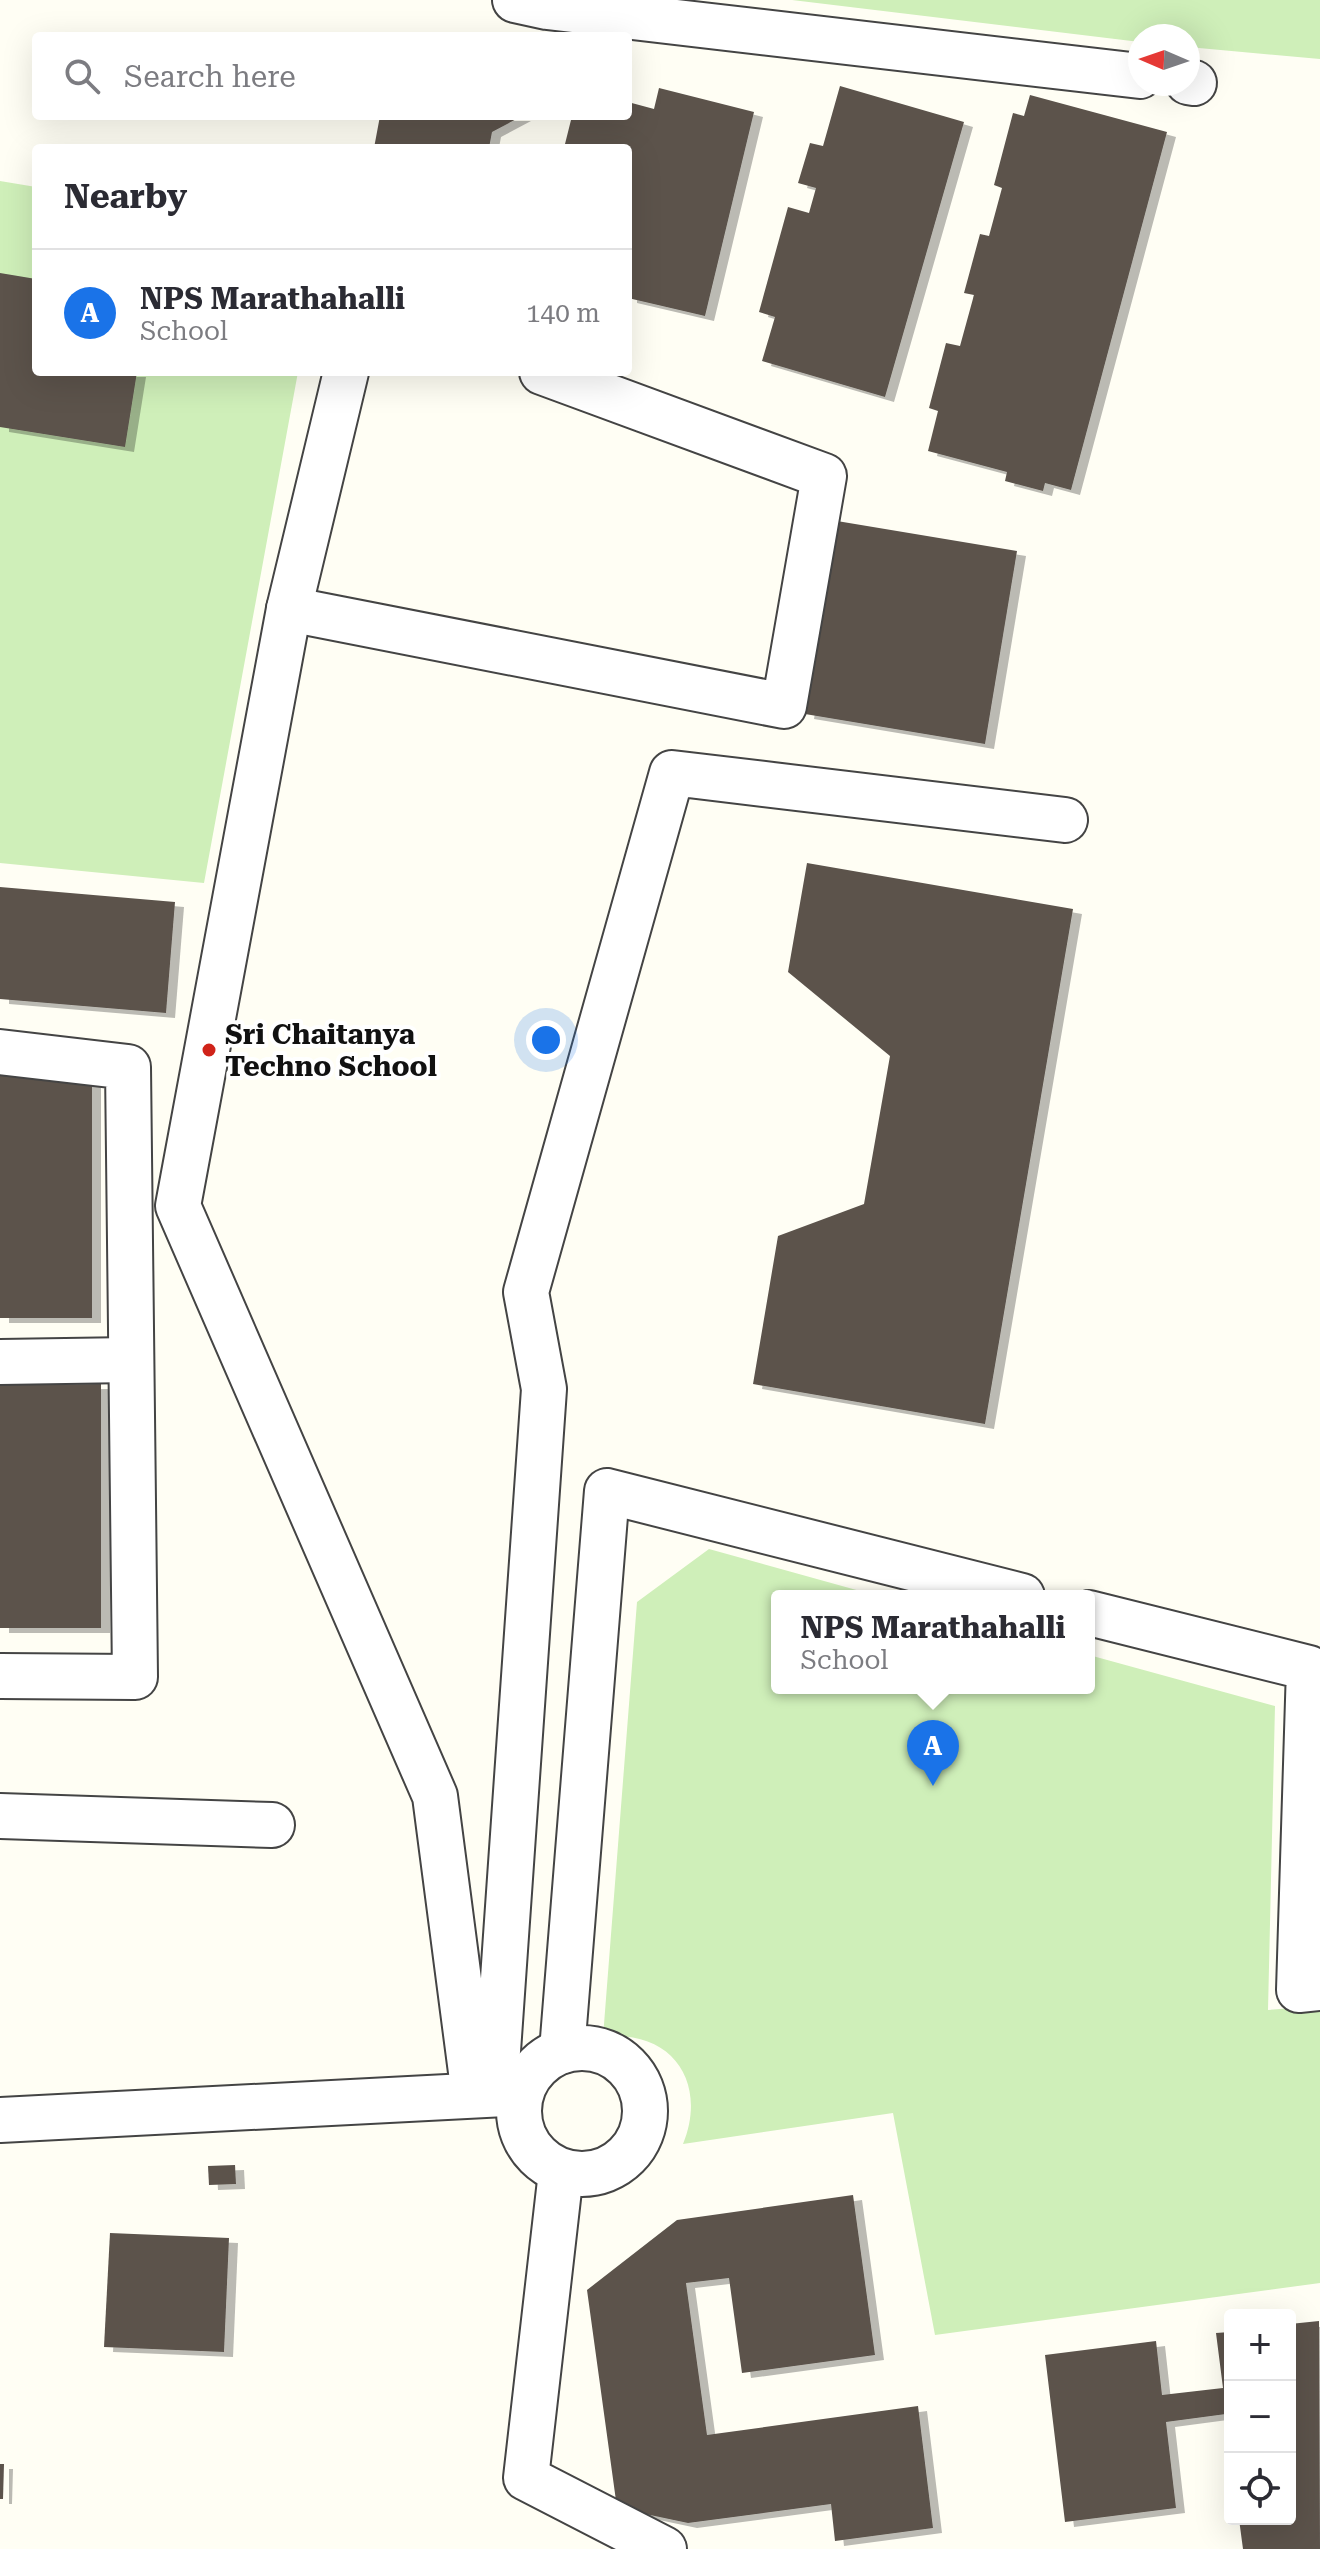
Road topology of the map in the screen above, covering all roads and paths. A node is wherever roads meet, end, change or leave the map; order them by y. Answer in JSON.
{"nodes":[{"id":1,"x":515,"y":0,"type":"edge"},
{"id":2,"x":1128,"y":75,"type":"edge"},
{"id":3,"x":345,"y":376,"type":"edge"},
{"id":4,"x":553,"y":376,"type":"edge"},
{"id":5,"x":289,"y":609,"type":"junction"},
{"id":6,"x":1065,"y":820,"type":"dead end"},
{"id":7,"x":0,"y":1052,"type":"edge"},
{"id":8,"x":131,"y":1360,"type":"junction"},
{"id":9,"x":0,"y":1362,"type":"edge"},
{"id":10,"x":998,"y":1590,"type":"edge"},
{"id":11,"x":1095,"y":1614,"type":"edge"},
{"id":12,"x":0,"y":1676,"type":"edge"},
{"id":13,"x":0,"y":1816,"type":"edge"},
{"id":14,"x":272,"y":1825,"type":"dead end"},
{"id":15,"x":1320,"y":1988,"type":"edge"},
{"id":16,"x":562,"y":2051,"type":"junction"},
{"id":17,"x":485,"y":2095,"type":"junction"},
{"id":18,"x":0,"y":2120,"type":"edge"},
{"id":19,"x":561,"y":2172,"type":"junction"},
{"id":20,"x":664,"y":2549,"type":"edge"}],
"edges":[{"from":1,"to":2,"type":"street"},
{"from":3,"to":5,"type":"street"},
{"from":4,"to":5,"type":"street"},
{"from":5,"to":17,"type":"street"},
{"from":6,"to":17,"type":"street"},
{"from":7,"to":8,"type":"street"},
{"from":8,"to":9,"type":"street"},
{"from":8,"to":12,"type":"street"},
{"from":10,"to":16,"type":"street"},
{"from":11,"to":15,"type":"street"},
{"from":13,"to":14,"type":"street"},
{"from":16,"to":17,"type":"street"},
{"from":16,"to":19,"type":"street"},
{"from":17,"to":18,"type":"street"},
{"from":17,"to":19,"type":"street"},
{"from":19,"to":20,"type":"street"}]}
